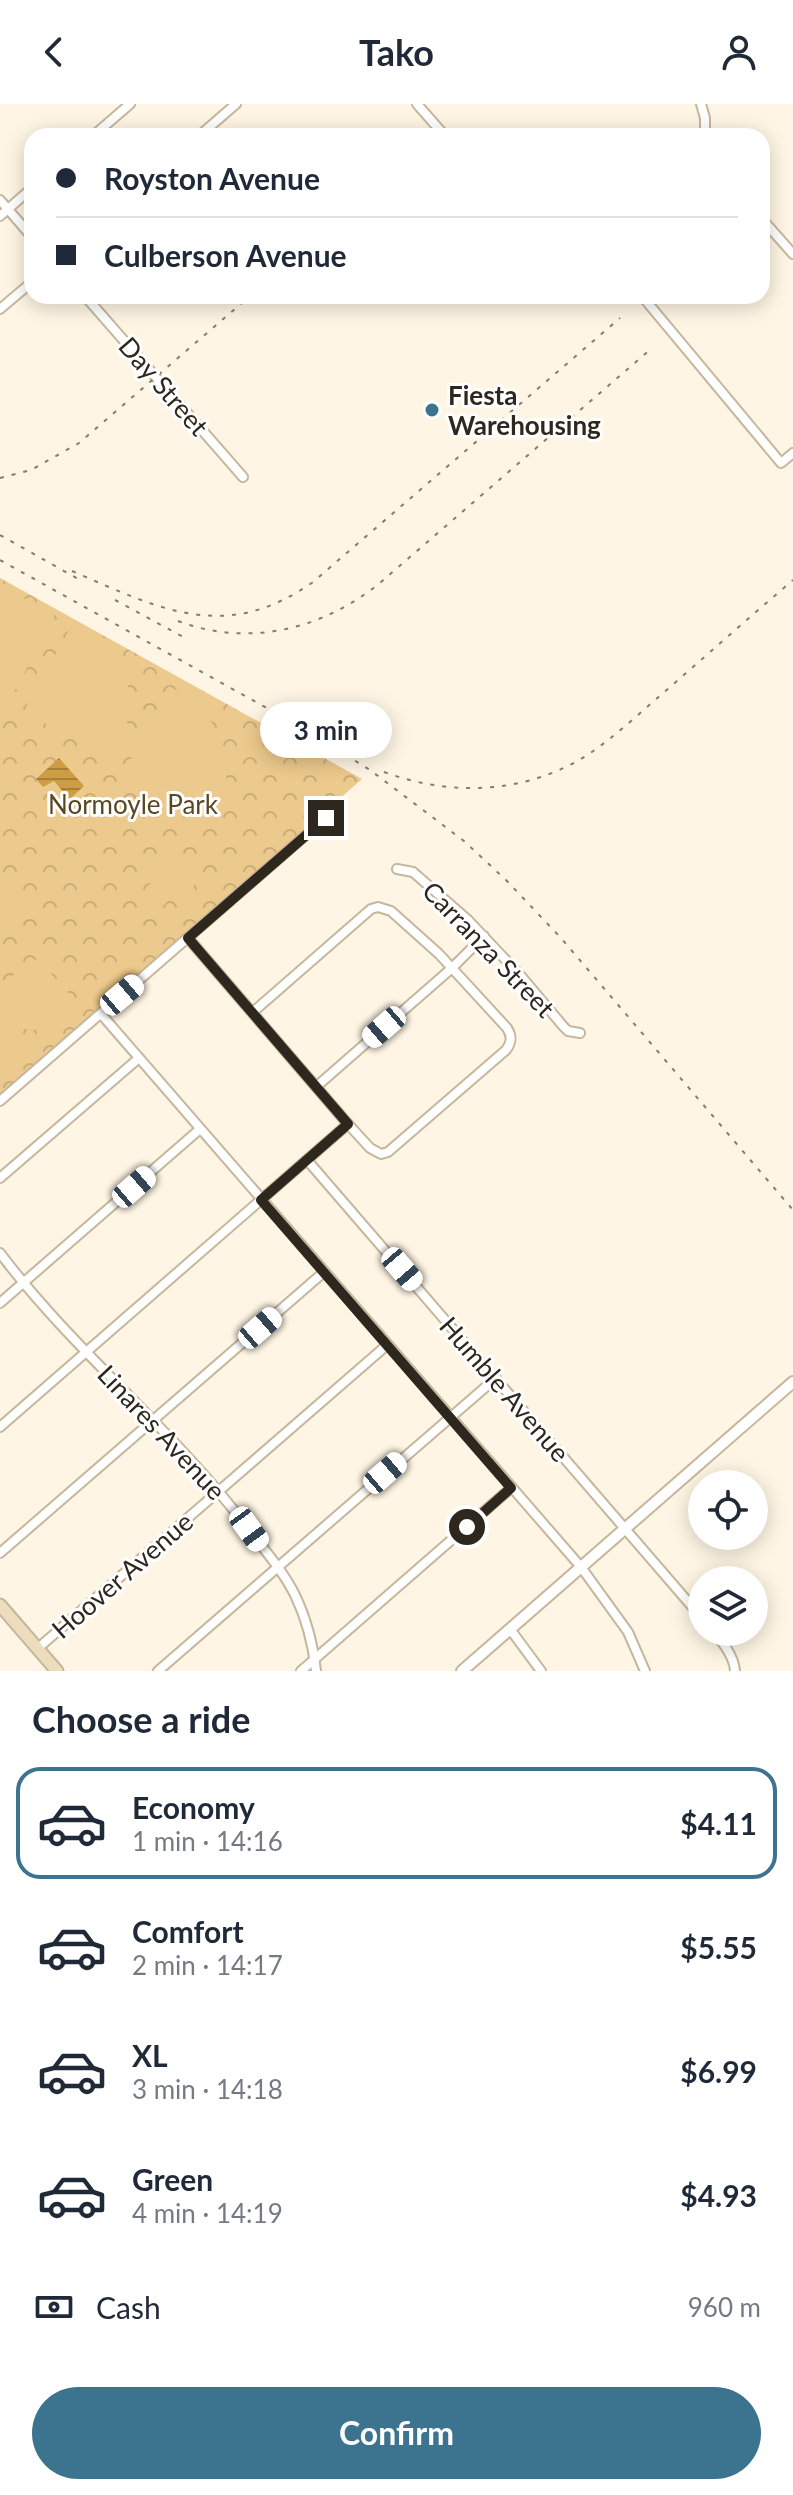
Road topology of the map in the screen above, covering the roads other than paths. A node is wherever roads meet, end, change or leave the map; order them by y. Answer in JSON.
{"nodes":[{"id":1,"x":130,"y":104,"type":"edge"},
{"id":2,"x":236,"y":104,"type":"edge"},
{"id":3,"x":417,"y":104,"type":"edge"},
{"id":4,"x":705,"y":106,"type":"edge"},
{"id":5,"x":102,"y":128,"type":"edge"},
{"id":6,"x":208,"y":128,"type":"edge"},
{"id":7,"x":438,"y":128,"type":"edge"},
{"id":8,"x":705,"y":128,"type":"edge"},
{"id":9,"x":24,"y":195,"type":"edge"},
{"id":10,"x":0,"y":200,"type":"edge"},
{"id":11,"x":8,"y":209,"type":"junction"},
{"id":12,"x":0,"y":216,"type":"edge"},
{"id":13,"x":24,"y":228,"type":"edge"},
{"id":14,"x":770,"y":228,"type":"edge"},
{"id":15,"x":793,"y":254,"type":"edge"},
{"id":16,"x":24,"y":289,"type":"edge"},
{"id":17,"x":92,"y":304,"type":"edge"},
{"id":18,"x":649,"y":304,"type":"edge"},
{"id":19,"x":0,"y":309,"type":"edge"},
{"id":20,"x":793,"y":453,"type":"edge"},
{"id":21,"x":243,"y":477,"type":"dead end"},
{"id":22,"x":330,"y":814,"type":"dead end"},
{"id":23,"x":397,"y":869,"type":"dead end"},
{"id":24,"x":484,"y":936,"type":"junction"},
{"id":25,"x":188,"y":938,"type":"junction"},
{"id":26,"x":452,"y":968,"type":"junction"},
{"id":27,"x":253,"y":1012,"type":"junction"},
{"id":28,"x":101,"y":1014,"type":"junction"},
{"id":29,"x":580,"y":1033,"type":"dead end"},
{"id":30,"x":139,"y":1058,"type":"junction"},
{"id":31,"x":317,"y":1086,"type":"junction"},
{"id":32,"x":0,"y":1101,"type":"edge"},
{"id":33,"x":348,"y":1124,"type":"junction"},
{"id":34,"x":200,"y":1129,"type":"junction"},
{"id":35,"x":307,"y":1160,"type":"junction"},
{"id":36,"x":0,"y":1178,"type":"edge"},
{"id":37,"x":261,"y":1200,"type":"junction"},
{"id":38,"x":0,"y":1253,"type":"edge"},
{"id":39,"x":324,"y":1272,"type":"junction"},
{"id":40,"x":24,"y":1282,"type":"junction"},
{"id":41,"x":0,"y":1303,"type":"edge"},
{"id":42,"x":387,"y":1345,"type":"junction"},
{"id":43,"x":86,"y":1352,"type":"junction"},
{"id":44,"x":496,"y":1378,"type":"junction"},
{"id":45,"x":793,"y":1382,"type":"edge"},
{"id":46,"x":449,"y":1417,"type":"junction"},
{"id":47,"x":153,"y":1420,"type":"junction"},
{"id":48,"x":0,"y":1427,"type":"edge"},
{"id":49,"x":511,"y":1488,"type":"junction"},
{"id":50,"x":219,"y":1491,"type":"junction"},
{"id":51,"x":626,"y":1528,"type":"junction"},
{"id":52,"x":0,"y":1553,"type":"edge"},
{"id":53,"x":278,"y":1567,"type":"junction"},
{"id":54,"x":581,"y":1567,"type":"junction"},
{"id":55,"x":688,"y":1601,"type":"edge"},
{"id":56,"x":0,"y":1605,"type":"edge"},
{"id":57,"x":510,"y":1629,"type":"junction"},
{"id":58,"x":724,"y":1646,"type":"edge"},
{"id":59,"x":37,"y":1649,"type":"junction"},
{"id":60,"x":315,"y":1660,"type":"junction"},
{"id":61,"x":57,"y":1671,"type":"edge"},
{"id":62,"x":158,"y":1671,"type":"edge"},
{"id":63,"x":301,"y":1671,"type":"edge"},
{"id":64,"x":316,"y":1671,"type":"edge"},
{"id":65,"x":462,"y":1671,"type":"edge"},
{"id":66,"x":541,"y":1671,"type":"edge"},
{"id":67,"x":645,"y":1671,"type":"edge"},
{"id":68,"x":735,"y":1671,"type":"edge"}],
"edges":[{"from":1,"to":5,"type":"street"},
{"from":2,"to":6,"type":"street"},
{"from":3,"to":7,"type":"street"},
{"from":4,"to":8,"type":"street"},
{"from":9,"to":11,"type":"street"},
{"from":10,"to":11,"type":"street"},
{"from":11,"to":12,"type":"street"},
{"from":11,"to":13,"type":"street"},
{"from":14,"to":15,"type":"street"},
{"from":16,"to":19,"type":"street"},
{"from":17,"to":21,"type":"street","name":"Day Street"},
{"from":18,"to":20,"type":"street"},
{"from":22,"to":25,"type":"street"},
{"from":23,"to":24,"type":"street","name":"Carranza Street"},
{"from":24,"to":26,"type":"street"},
{"from":24,"to":29,"type":"street","name":"Carranza Street"},
{"from":25,"to":27,"type":"street"},
{"from":25,"to":28,"type":"street"},
{"from":26,"to":27,"type":"street"},
{"from":26,"to":31,"type":"street"},
{"from":26,"to":33,"type":"street"},
{"from":27,"to":31,"type":"street"},
{"from":28,"to":30,"type":"street"},
{"from":28,"to":32,"type":"street"},
{"from":30,"to":34,"type":"street"},
{"from":30,"to":36,"type":"street"},
{"from":31,"to":33,"type":"street"},
{"from":33,"to":35,"type":"street"},
{"from":34,"to":37,"type":"street"},
{"from":34,"to":40,"type":"street"},
{"from":35,"to":37,"type":"street"},
{"from":35,"to":44,"type":"street","name":"Humble Avenue"},
{"from":37,"to":39,"type":"street"},
{"from":37,"to":43,"type":"street"},
{"from":38,"to":40,"type":"street","name":"Linares Avenue"},
{"from":39,"to":42,"type":"street"},
{"from":39,"to":47,"type":"street"},
{"from":40,"to":41,"type":"street"},
{"from":40,"to":43,"type":"street","name":"Linares Avenue"},
{"from":42,"to":46,"type":"street"},
{"from":42,"to":50,"type":"street","name":"Hoover Avenue"},
{"from":43,"to":47,"type":"street","name":"Linares Avenue"},
{"from":43,"to":48,"type":"street"},
{"from":44,"to":46,"type":"street"},
{"from":44,"to":51,"type":"street","name":"Humble Avenue"},
{"from":45,"to":51,"type":"street"},
{"from":46,"to":49,"type":"street"},
{"from":46,"to":53,"type":"street"},
{"from":47,"to":50,"type":"street","name":"Linares Avenue"},
{"from":47,"to":52,"type":"street"},
{"from":49,"to":54,"type":"street"},
{"from":49,"to":60,"type":"street"},
{"from":50,"to":53,"type":"street","name":"Linares Avenue"},
{"from":50,"to":59,"type":"street","name":"Hoover Avenue"},
{"from":51,"to":54,"type":"street"},
{"from":51,"to":55,"type":"street","name":"Humble Avenue"},
{"from":53,"to":60,"type":"street","name":"Linares Avenue"},
{"from":53,"to":62,"type":"street"},
{"from":54,"to":57,"type":"street"},
{"from":54,"to":67,"type":"street"},
{"from":56,"to":59,"type":"main road"},
{"from":57,"to":65,"type":"street"},
{"from":57,"to":66,"type":"street"},
{"from":58,"to":68,"type":"street"},
{"from":59,"to":61,"type":"main road"},
{"from":60,"to":63,"type":"street"},
{"from":60,"to":64,"type":"street","name":"Linares Avenue"}]}
